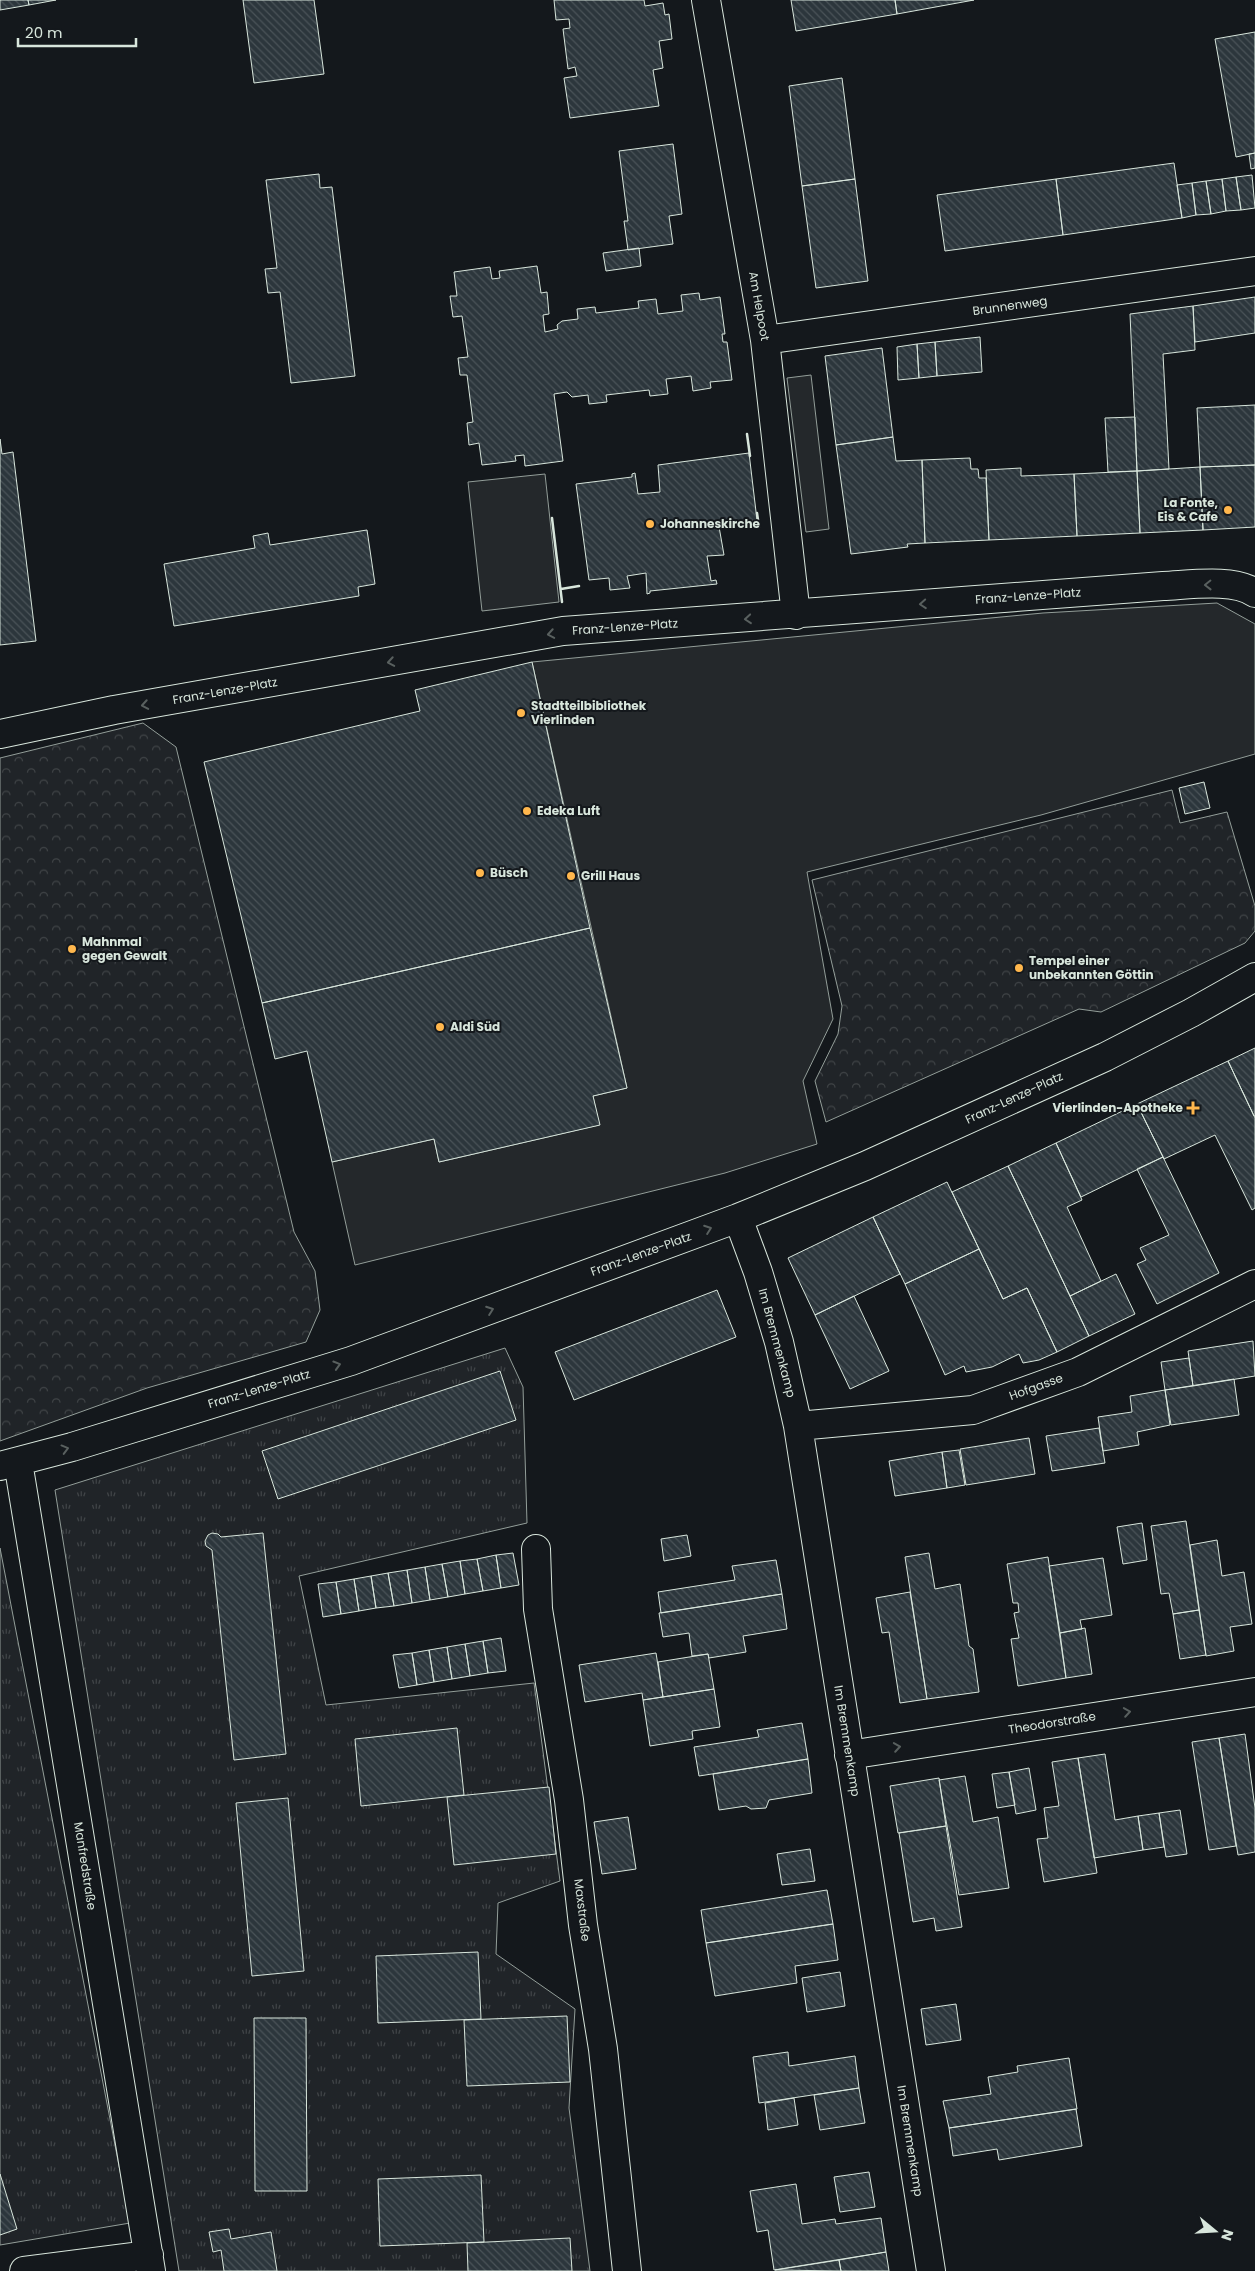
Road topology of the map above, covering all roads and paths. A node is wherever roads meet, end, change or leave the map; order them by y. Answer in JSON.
{"nodes":[{"id":1,"x":706,"y":0,"type":"edge"},
{"id":2,"x":1255,"y":271,"type":"edge"},
{"id":3,"x":765,"y":340,"type":"junction"},
{"id":4,"x":1255,"y":592,"type":"edge"},
{"id":5,"x":796,"y":615,"type":"junction"},
{"id":6,"x":0,"y":734,"type":"edge"},
{"id":7,"x":1255,"y":977,"type":"edge"},
{"id":8,"x":738,"y":1218,"type":"junction"},
{"id":9,"x":1255,"y":1284,"type":"edge"},
{"id":10,"x":798,"y":1426,"type":"junction"},
{"id":11,"x":9,"y":1464,"type":"edge"},
{"id":12,"x":536,"y":1549,"type":"dead end"},
{"id":13,"x":1255,"y":1692,"type":"edge"},
{"id":14,"x":849,"y":1755,"type":"junction"},
{"id":15,"x":150,"y":2263,"type":"edge"},
{"id":16,"x":24,"y":2271,"type":"edge"},
{"id":17,"x":627,"y":2271,"type":"edge"},
{"id":18,"x":931,"y":2271,"type":"edge"}],
"edges":[{"from":1,"to":3,"type":"street","name":"Am Helpoot"},
{"from":2,"to":3,"type":"street","name":"Brunnenweg"},
{"from":3,"to":5,"type":"street","name":"Am Helpoot"},
{"from":4,"to":5,"type":"street","name":"Franz-Lenze-Platz","one_way":true},
{"from":5,"to":6,"type":"street","name":"Franz-Lenze-Platz","one_way":true},
{"from":7,"to":8,"type":"street","name":"Franz-Lenze-Platz"},
{"from":8,"to":10,"type":"street","name":"Im Bremmenkamp"},
{"from":11,"to":8,"type":"street","name":"Franz-Lenze-Platz","one_way":true},
{"from":9,"to":10,"type":"street","name":"Hofgasse"},
{"from":10,"to":14,"type":"street","name":"Im Bremmenkamp"},
{"from":11,"to":15,"type":"street","name":"Manfredstraße"},
{"from":12,"to":17,"type":"street","name":"Maxstraße"},
{"from":14,"to":13,"type":"street","name":"Theodorstraße","one_way":true},
{"from":14,"to":18,"type":"street","name":"Im Bremmenkamp"},
{"from":15,"to":16,"type":"street"}]}
